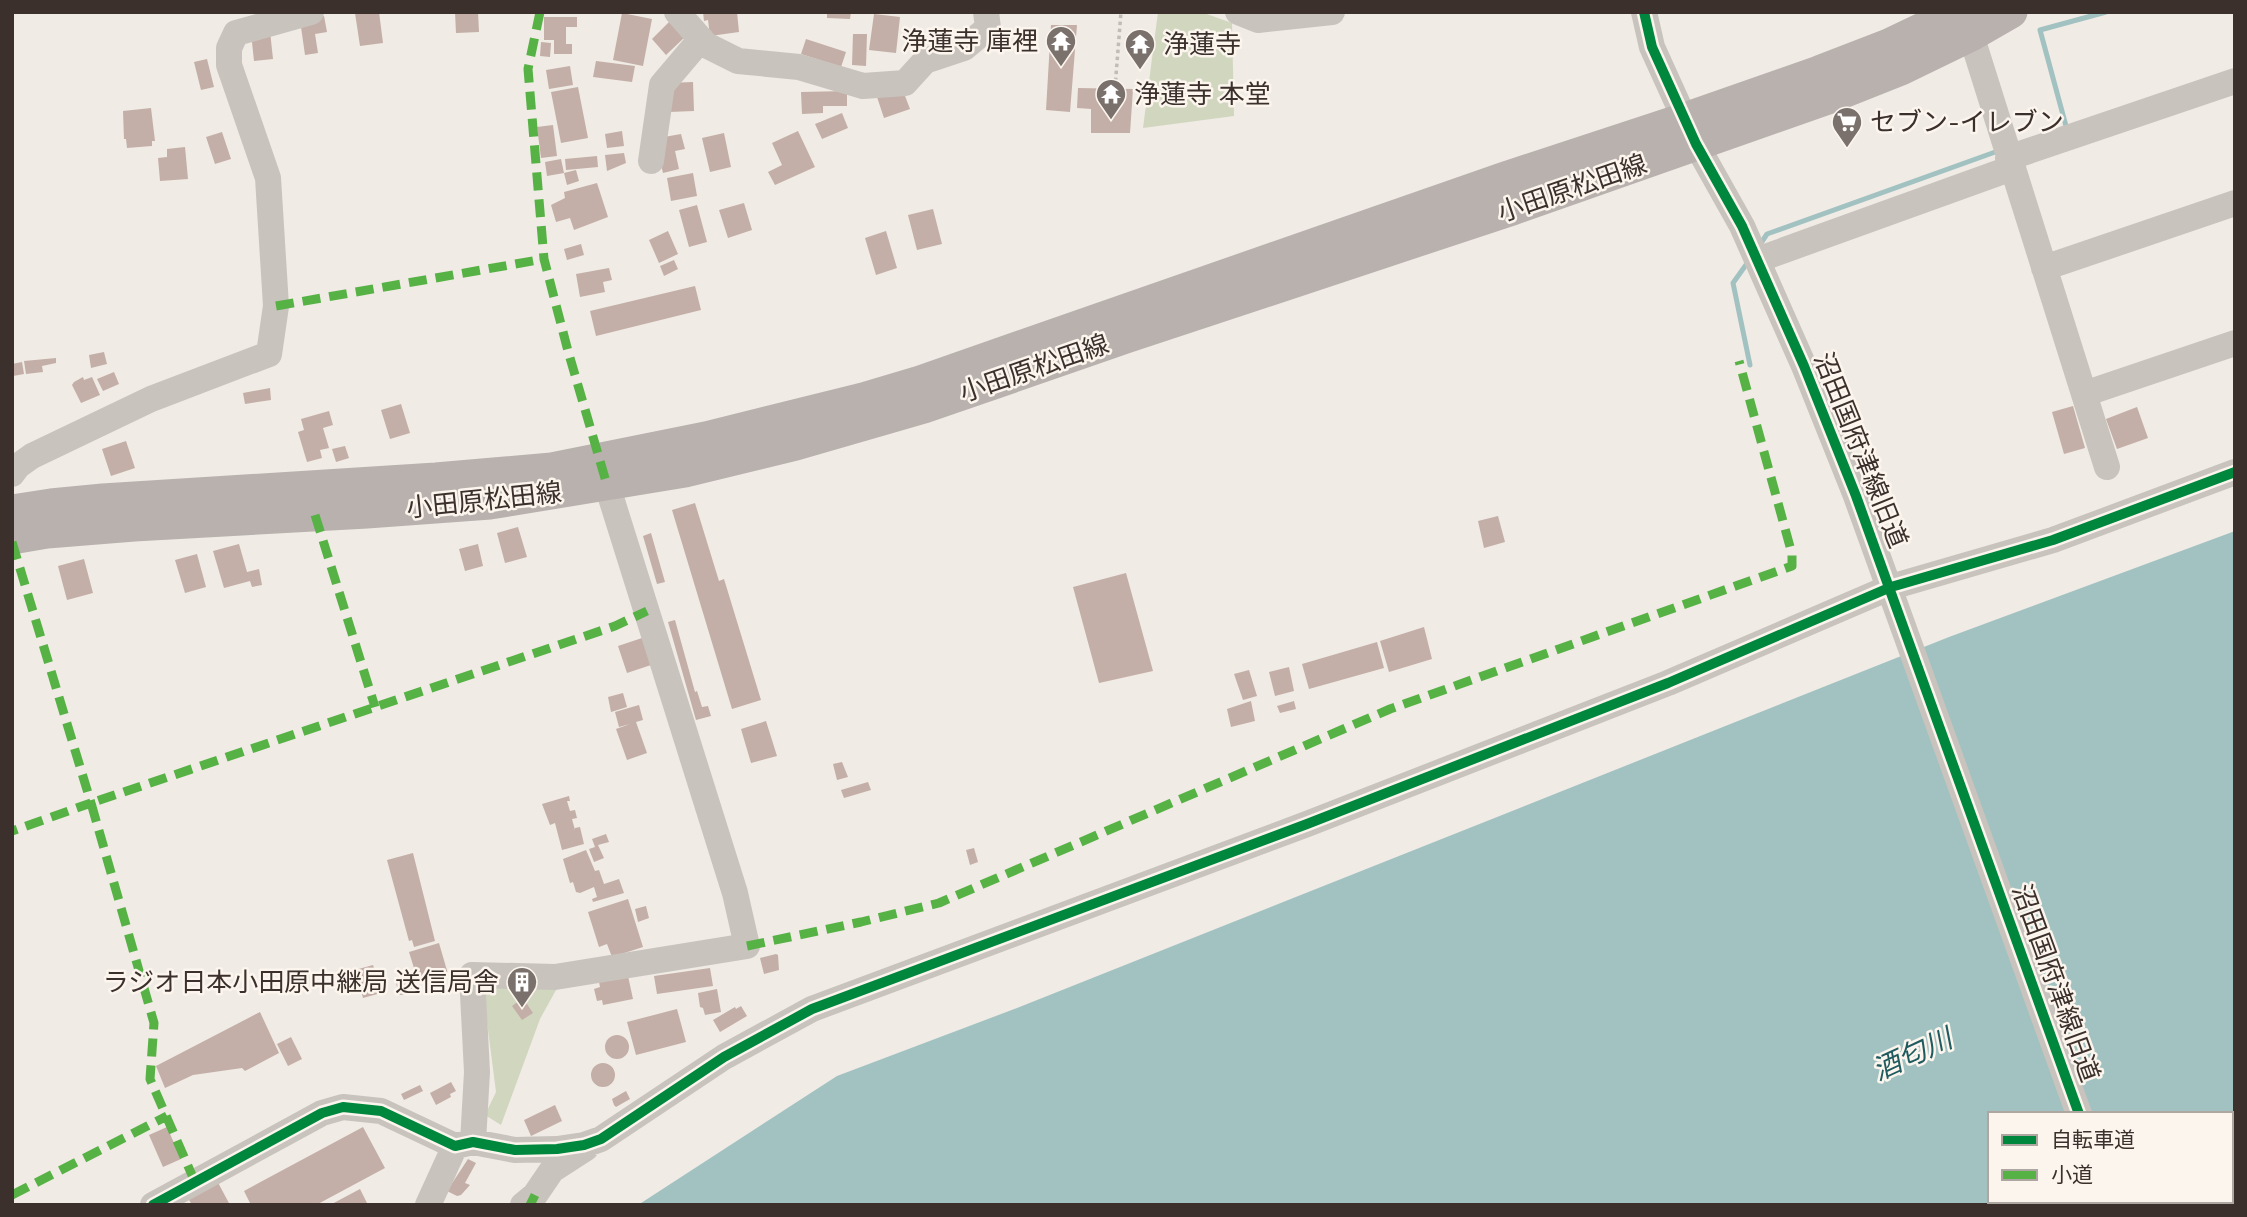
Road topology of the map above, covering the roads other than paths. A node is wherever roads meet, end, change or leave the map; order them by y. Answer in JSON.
{"nodes":[{"id":1,"x":311,"y":12,"type":"edge"},
{"id":2,"x":677,"y":12,"type":"edge"},
{"id":3,"x":986,"y":12,"type":"edge"},
{"id":4,"x":1238,"y":12,"type":"edge"},
{"id":5,"x":1332,"y":12,"type":"edge"},
{"id":6,"x":1644,"y":12,"type":"edge"},
{"id":7,"x":2011,"y":12,"type":"edge"},
{"id":8,"x":1964,"y":24,"type":"edge"},
{"id":9,"x":701,"y":39,"type":"junction"},
{"id":10,"x":2235,"y":81,"type":"edge"},
{"id":11,"x":1691,"y":132,"type":"junction"},
{"id":12,"x":651,"y":161,"type":"dead end"},
{"id":13,"x":2010,"y":163,"type":"junction"},
{"id":14,"x":2235,"y":204,"type":"edge"},
{"id":15,"x":2235,"y":220,"type":"edge"},
{"id":16,"x":1757,"y":260,"type":"junction"},
{"id":17,"x":2047,"y":275,"type":"junction"},
{"id":18,"x":2235,"y":343,"type":"edge"},
{"id":19,"x":2084,"y":394,"type":"junction"},
{"id":20,"x":2107,"y":467,"type":"dead end"},
{"id":21,"x":2235,"y":472,"type":"edge"},
{"id":22,"x":12,"y":474,"type":"edge"},
{"id":23,"x":607,"y":485,"type":"junction"},
{"id":24,"x":12,"y":511,"type":"edge"},
{"id":25,"x":12,"y":538,"type":"edge"},
{"id":26,"x":1891,"y":587,"type":"junction"},
{"id":27,"x":2078,"y":1112,"type":"edge"},
{"id":28,"x":601,"y":1139,"type":"junction"},
{"id":29,"x":464,"y":1144,"type":"junction"},
{"id":30,"x":153,"y":1205,"type":"edge"},
{"id":31,"x":428,"y":1205,"type":"edge"},
{"id":32,"x":523,"y":1205,"type":"edge"}],
"edges":[{"from":1,"to":22,"type":"street"},
{"from":2,"to":9,"type":"street"},
{"from":3,"to":9,"type":"street"},
{"from":4,"to":5,"type":"street"},
{"from":6,"to":11,"type":"street","name":"沼田国府津線旧道"},
{"from":7,"to":8,"type":"main road","name":"小田原松田線"},
{"from":8,"to":11,"type":"main road","name":"小田原松田線"},
{"from":8,"to":13,"type":"street"},
{"from":9,"to":12,"type":"street"},
{"from":10,"to":13,"type":"street"},
{"from":11,"to":16,"type":"street","name":"沼田国府津線旧道"},
{"from":11,"to":23,"type":"main road","name":"小田原松田線"},
{"from":11,"to":24,"type":"main road","name":"小田原松田線"},
{"from":13,"to":16,"type":"street"},
{"from":13,"to":17,"type":"street"},
{"from":14,"to":17,"type":"street"},
{"from":15,"to":17,"type":"street"},
{"from":16,"to":26,"type":"street","name":"沼田国府津線旧道"},
{"from":17,"to":19,"type":"street"},
{"from":18,"to":19,"type":"street"},
{"from":19,"to":20,"type":"street"},
{"from":21,"to":26,"type":"street"},
{"from":23,"to":25,"type":"main road","name":"小田原松田線"},
{"from":23,"to":29,"type":"street"},
{"from":26,"to":27,"type":"street","name":"沼田国府津線旧道"},
{"from":26,"to":28,"type":"street"},
{"from":28,"to":29,"type":"street"},
{"from":28,"to":32,"type":"street"},
{"from":29,"to":30,"type":"street"},
{"from":29,"to":31,"type":"street"}]}
